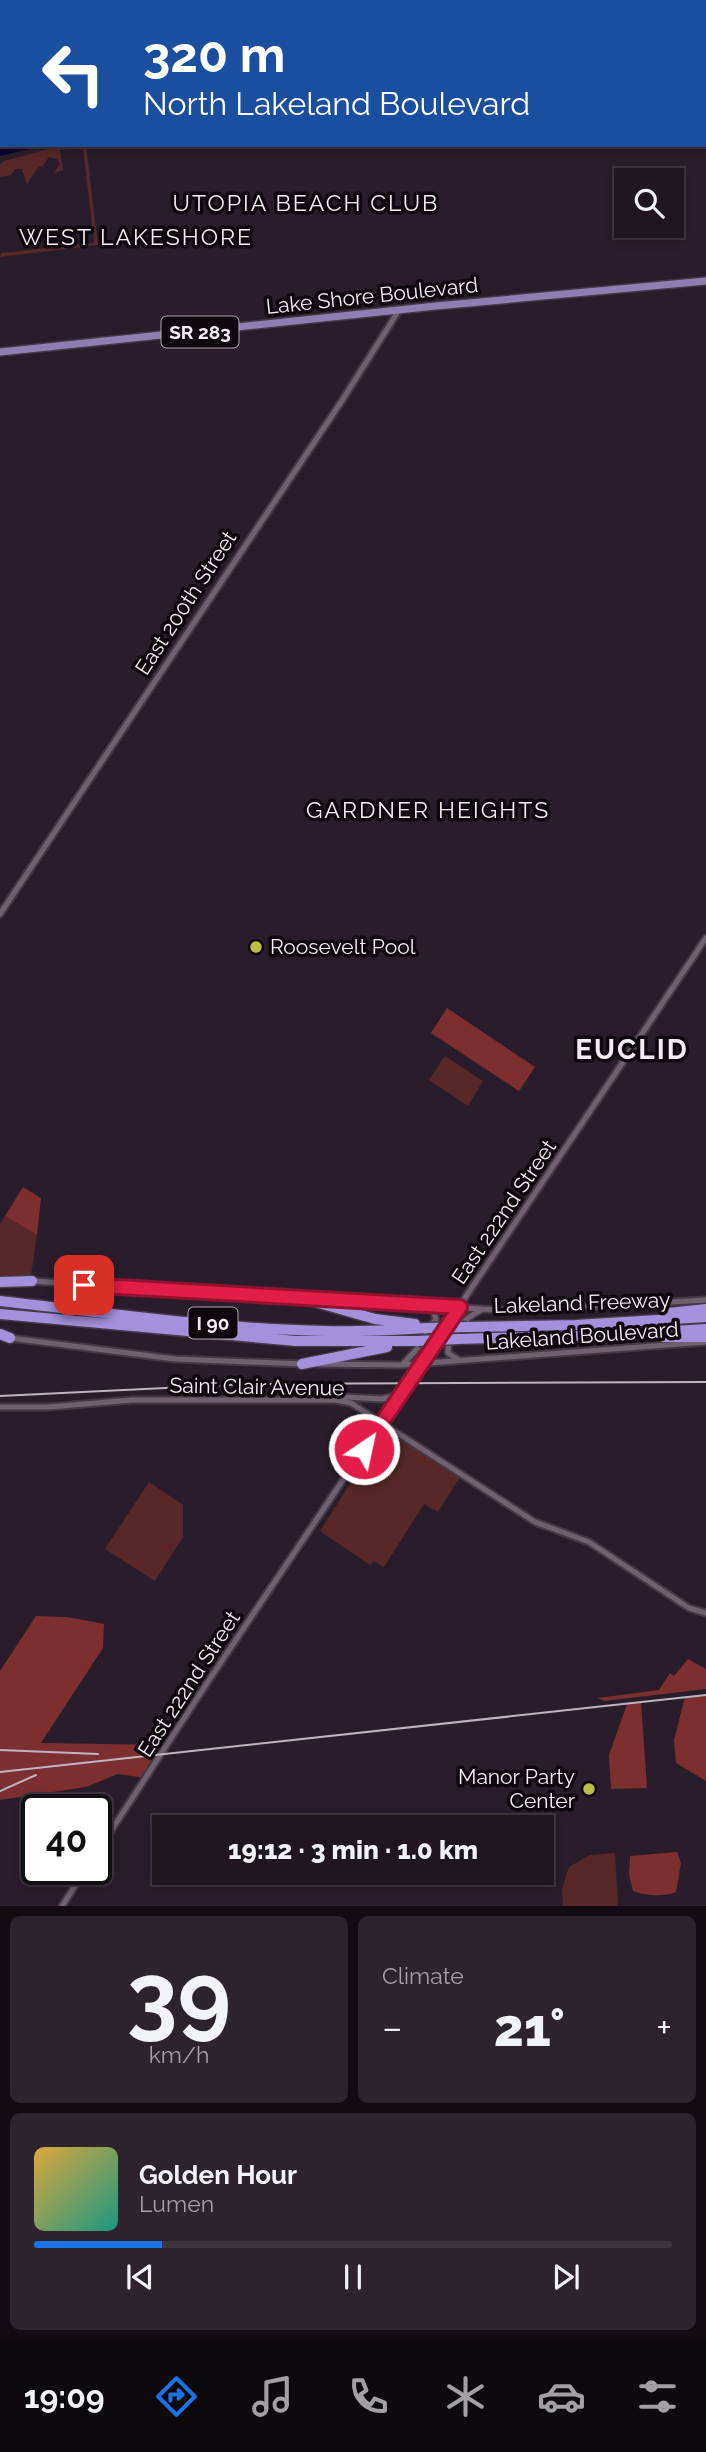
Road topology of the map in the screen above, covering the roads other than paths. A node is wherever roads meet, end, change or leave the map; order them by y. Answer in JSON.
{"nodes":[{"id":1,"x":706,"y":281,"type":"edge"},
{"id":2,"x":399,"y":310,"type":"junction"},
{"id":3,"x":0,"y":352,"type":"edge"},
{"id":4,"x":0,"y":914,"type":"edge"},
{"id":5,"x":706,"y":938,"type":"edge"},
{"id":6,"x":0,"y":1280,"type":"edge"},
{"id":7,"x":33,"y":1281,"type":"joint"},
{"id":8,"x":305,"y":1299,"type":"junction"},
{"id":9,"x":706,"y":1300,"type":"edge"},
{"id":10,"x":0,"y":1301,"type":"edge"},
{"id":11,"x":432,"y":1306,"type":"junction"},
{"id":12,"x":460,"y":1307,"type":"junction"},
{"id":13,"x":706,"y":1309,"type":"edge"},
{"id":14,"x":481,"y":1310,"type":"junction"},
{"id":15,"x":0,"y":1314,"type":"edge"},
{"id":16,"x":706,"y":1317,"type":"edge"},
{"id":17,"x":612,"y":1322,"type":"junction"},
{"id":18,"x":428,"y":1327,"type":"junction"},
{"id":19,"x":706,"y":1329,"type":"edge"},
{"id":20,"x":607,"y":1335,"type":"junction"},
{"id":21,"x":3,"y":1336,"type":"edge"},
{"id":22,"x":706,"y":1340,"type":"edge"},
{"id":23,"x":418,"y":1341,"type":"junction"},
{"id":24,"x":460,"y":1361,"type":"junction"},
{"id":25,"x":302,"y":1364,"type":"junction"},
{"id":26,"x":423,"y":1364,"type":"junction"},
{"id":27,"x":402,"y":1365,"type":"junction"},
{"id":28,"x":402,"y":1394,"type":"junction"},
{"id":29,"x":317,"y":1400,"type":"junction"},
{"id":30,"x":0,"y":1407,"type":"edge"},
{"id":31,"x":383,"y":1422,"type":"junction"},
{"id":32,"x":706,"y":1614,"type":"edge"},
{"id":33,"x":112,"y":1829,"type":"edge"},
{"id":34,"x":76,"y":1885,"type":"edge"},
{"id":35,"x":62,"y":1906,"type":"edge"}],
"edges":[{"from":1,"to":2,"type":"main road","name":"Lake Shore Boulevard","number":"SR 283"},
{"from":2,"to":3,"type":"main road","name":"Lake Shore Boulevard","number":"SR 283"},
{"from":2,"to":4,"type":"street","name":"East 200th Street"},
{"from":5,"to":12,"type":"street","name":"East 222nd Street"},
{"from":6,"to":7,"type":"highway"},
{"from":7,"to":8,"type":"street"},
{"from":8,"to":11,"type":"street"},
{"from":8,"to":18,"type":"highway"},
{"from":9,"to":14,"type":"street"},
{"from":10,"to":18,"type":"highway","number":"I 90"},
{"from":11,"to":12,"type":"street"},
{"from":11,"to":27,"type":"street"},
{"from":12,"to":14,"type":"street"},
{"from":12,"to":26,"type":"street","name":"East 222nd Street"},
{"from":13,"to":17,"type":"highway"},
{"from":14,"to":24,"type":"street"},
{"from":15,"to":23,"type":"highway","name":"Lakeland Freeway","number":"I 90"},
{"from":16,"to":17,"type":"highway","name":"Lakeland Freeway"},
{"from":17,"to":18,"type":"highway","name":"Lakeland Freeway","bridge":true},
{"from":19,"to":20,"type":"highway","name":"Lakeland Freeway","number":"I 90"},
{"from":20,"to":22,"type":"highway"},
{"from":20,"to":23,"type":"highway","name":"Lakeland Freeway","number":"I 90","bridge":true},
{"from":21,"to":25,"type":"street","name":"Lakeland Boulevard"},
{"from":22,"to":24,"type":"street","name":"Lakeland Boulevard"},
{"from":23,"to":25,"type":"highway"},
{"from":24,"to":26,"type":"street","name":"Lakeland Boulevard"},
{"from":25,"to":27,"type":"street","name":"Lakeland Boulevard"},
{"from":26,"to":27,"type":"street","name":"Lakeland Boulevard"},
{"from":26,"to":28,"type":"street","name":"East 222nd Street"},
{"from":28,"to":29,"type":"street"},
{"from":28,"to":31,"type":"street","name":"East 222nd Street"},
{"from":29,"to":30,"type":"street","name":"Saint Clair Avenue"},
{"from":29,"to":31,"type":"street","name":"Saint Clair Avenue"},
{"from":31,"to":32,"type":"street","name":"Saint Clair Avenue"},
{"from":31,"to":33,"type":"street","name":"East 222nd Street"},
{"from":34,"to":35,"type":"street"}]}
